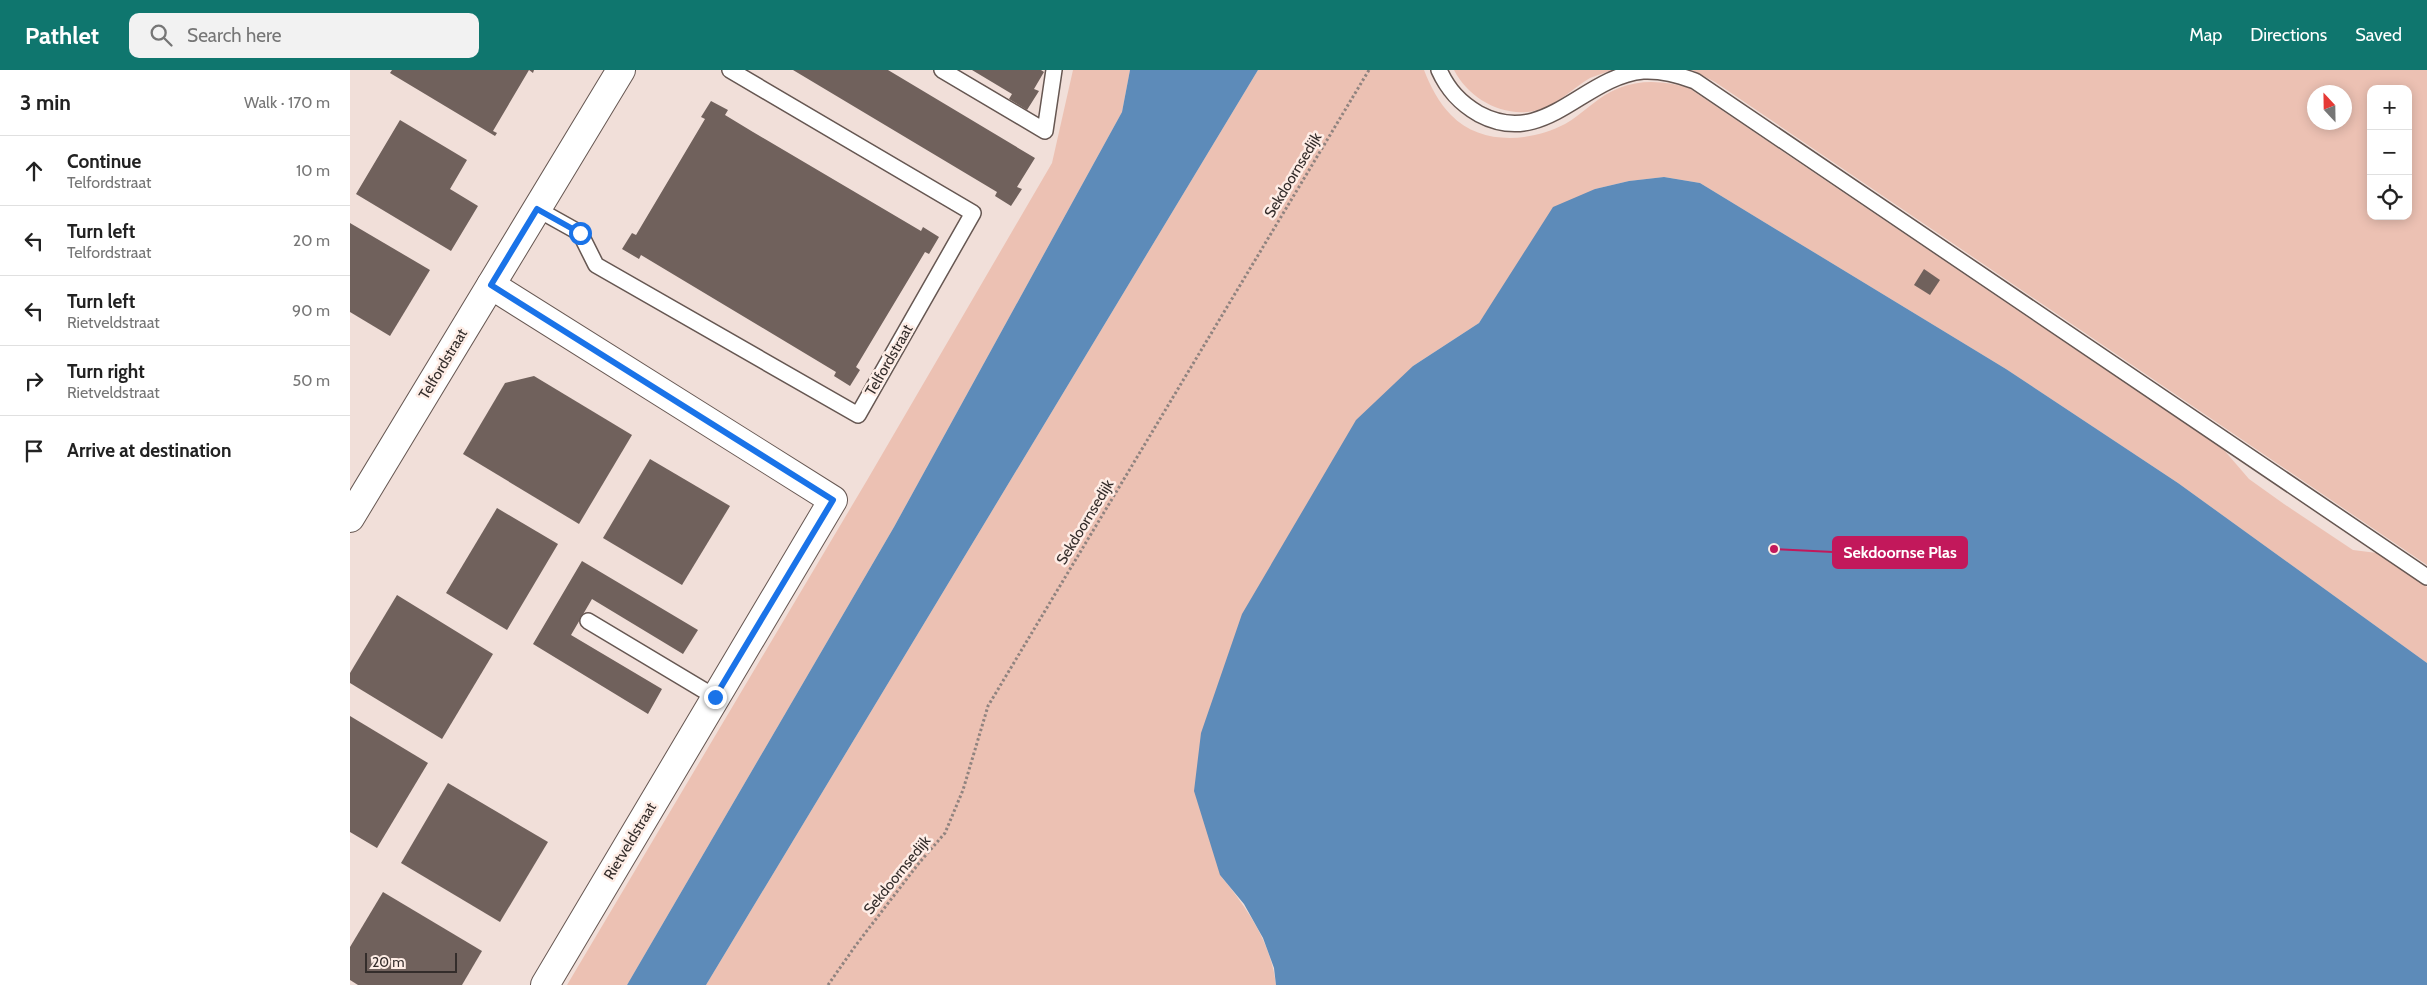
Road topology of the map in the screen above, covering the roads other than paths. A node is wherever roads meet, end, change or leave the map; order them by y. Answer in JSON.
{"nodes":[{"id":1,"x":620,"y":70,"type":"edge"},
{"id":2,"x":730,"y":70,"type":"edge"},
{"id":3,"x":942,"y":70,"type":"edge"},
{"id":4,"x":1054,"y":70,"type":"edge"},
{"id":5,"x":1439,"y":70,"type":"edge"},
{"id":6,"x":537,"y":209,"type":"junction"},
{"id":7,"x":491,"y":285,"type":"junction"},
{"id":8,"x":350,"y":518,"type":"edge"},
{"id":9,"x":2427,"y":577,"type":"edge"},
{"id":10,"x":588,"y":621,"type":"dead end"},
{"id":11,"x":715,"y":697,"type":"junction"},
{"id":12,"x":545,"y":985,"type":"edge"}],
"edges":[{"from":1,"to":6,"type":"street","name":"Telfordstraat"},
{"from":2,"to":6,"type":"lane","name":"Telfordstraat"},
{"from":3,"to":4,"type":"lane"},
{"from":5,"to":9,"type":"lane"},
{"from":6,"to":7,"type":"street","name":"Telfordstraat"},
{"from":7,"to":8,"type":"street","name":"Telfordstraat"},
{"from":7,"to":11,"type":"street","name":"Rietveldstraat"},
{"from":10,"to":11,"type":"lane"},
{"from":11,"to":12,"type":"street","name":"Rietveldstraat"}]}
